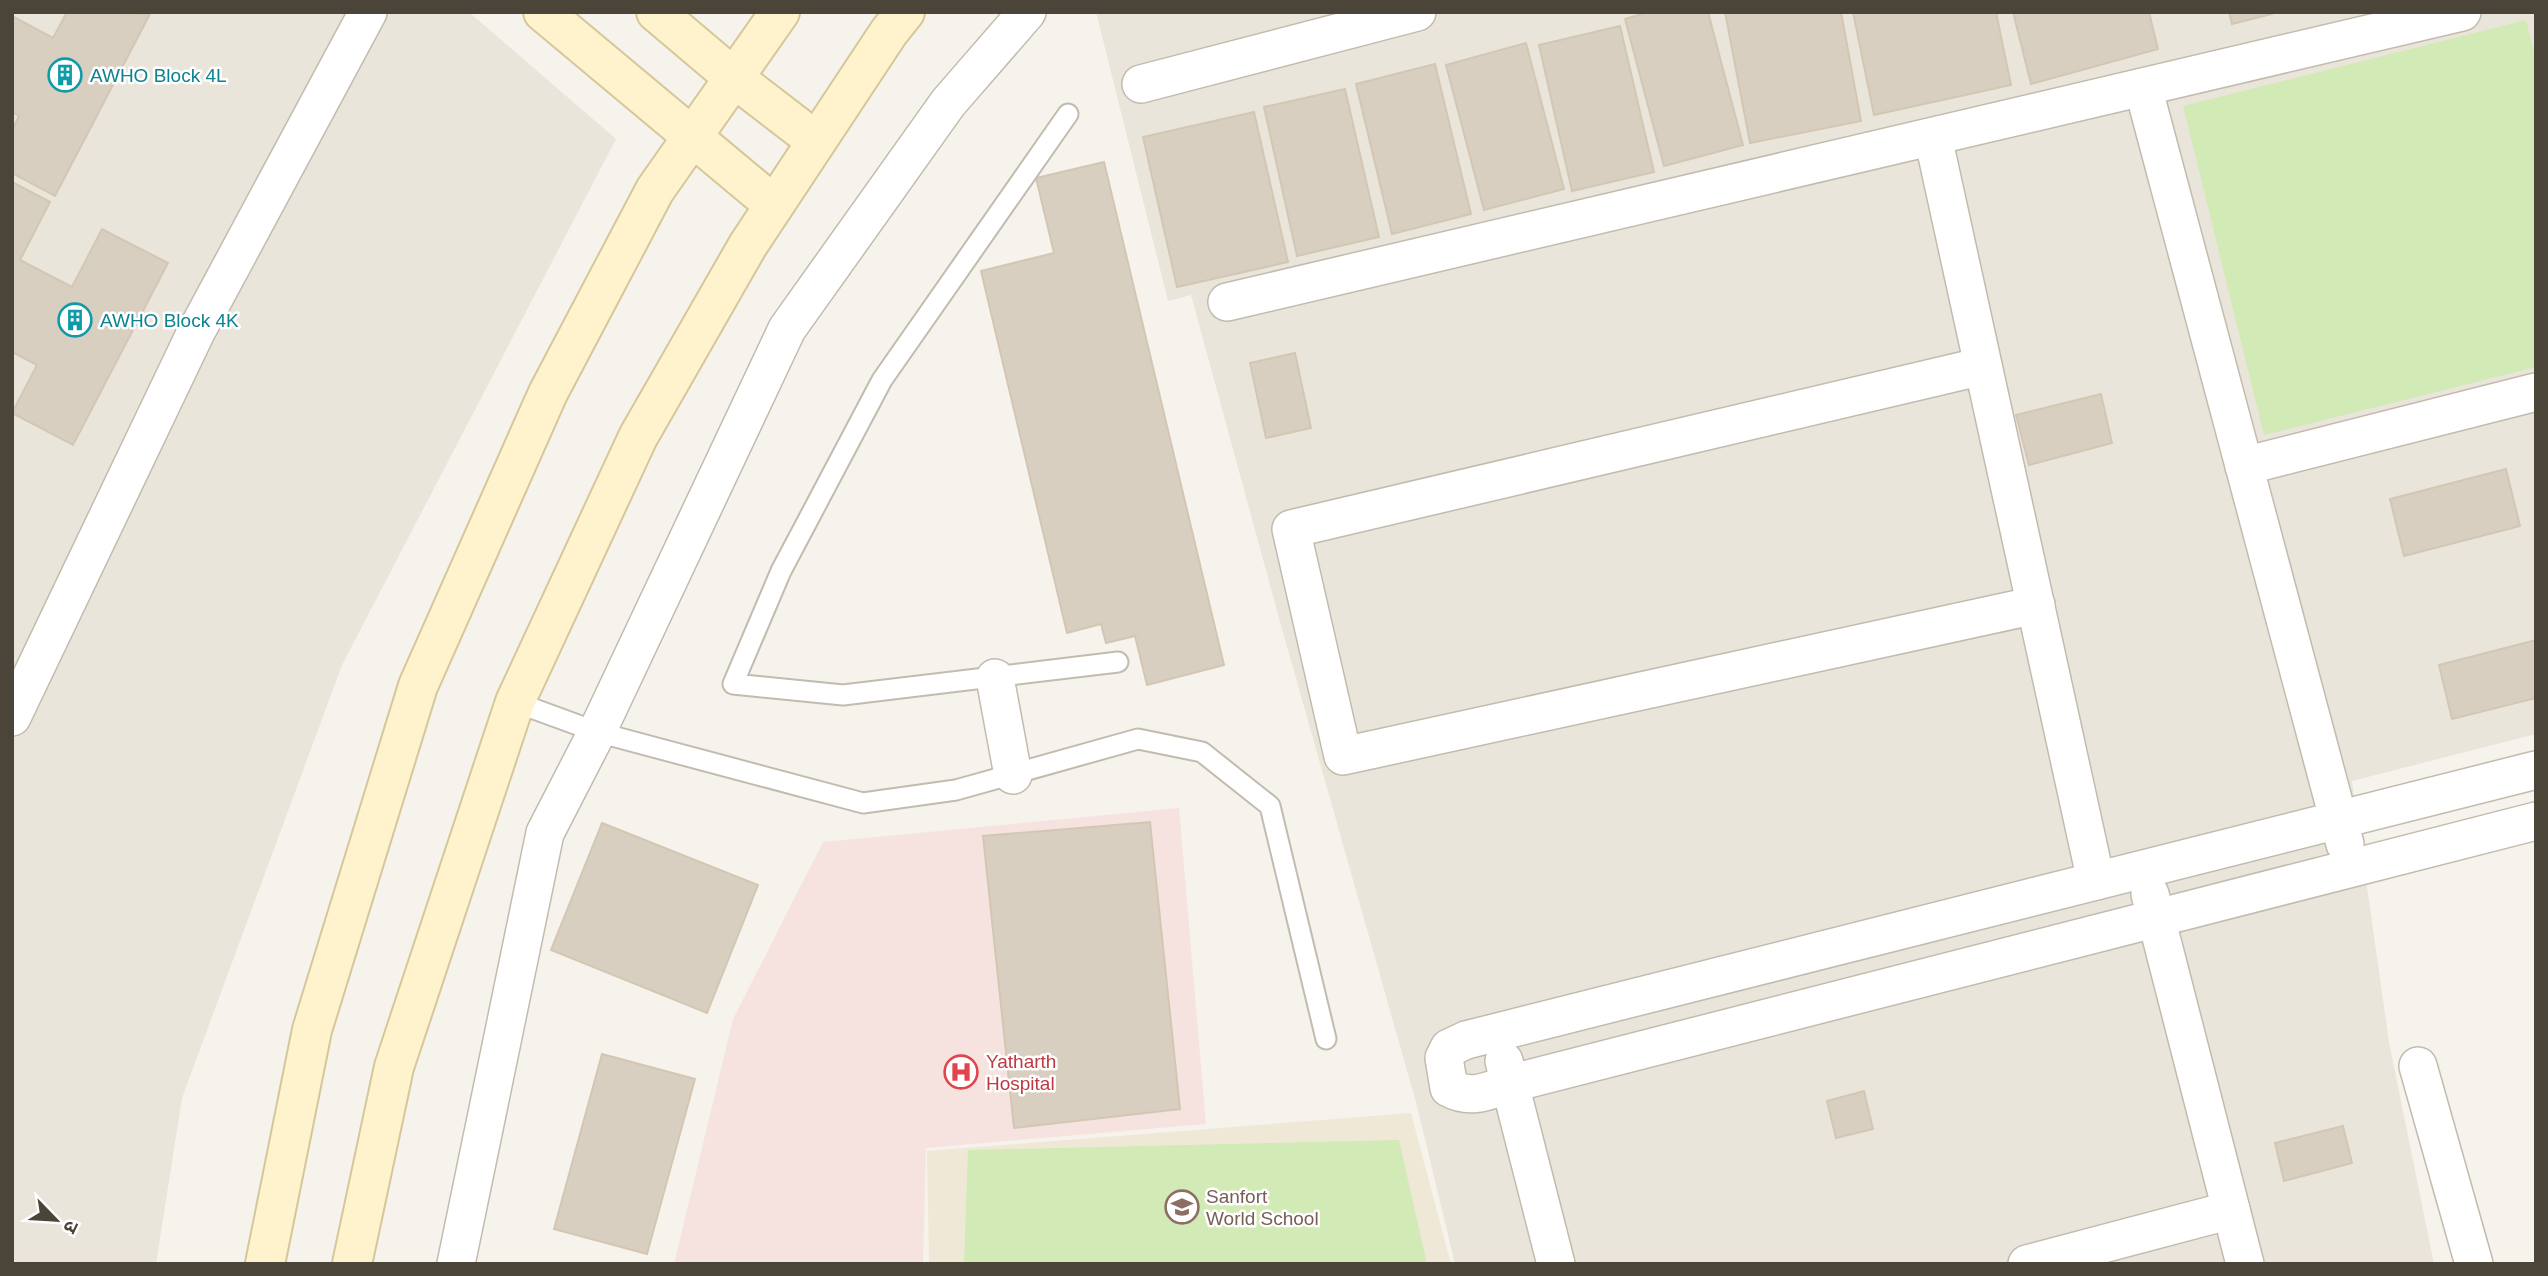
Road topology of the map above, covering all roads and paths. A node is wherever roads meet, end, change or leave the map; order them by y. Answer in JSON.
{"nodes":[{"id":1,"x":368,"y":12,"type":"edge"},
{"id":2,"x":543,"y":12,"type":"edge"},
{"id":3,"x":656,"y":12,"type":"edge"},
{"id":4,"x":780,"y":12,"type":"edge"},
{"id":5,"x":905,"y":12,"type":"edge"},
{"id":6,"x":1027,"y":12,"type":"edge"},
{"id":7,"x":1417,"y":12,"type":"edge"},
{"id":8,"x":2462,"y":12,"type":"edge"},
{"id":9,"x":734,"y":78,"type":"junction"},
{"id":10,"x":1141,"y":84,"type":"dead end"},
{"id":11,"x":2143,"y":87,"type":"junction"},
{"id":12,"x":1068,"y":114,"type":"dead end"},
{"id":13,"x":1933,"y":137,"type":"junction"},
{"id":14,"x":692,"y":138,"type":"junction"},
{"id":15,"x":816,"y":141,"type":"junction"},
{"id":16,"x":774,"y":205,"type":"junction"},
{"id":17,"x":1227,"y":302,"type":"dead end"},
{"id":18,"x":1983,"y":366,"type":"junction"},
{"id":19,"x":2536,"y":392,"type":"edge"},
{"id":20,"x":2244,"y":466,"type":"junction"},
{"id":21,"x":2036,"y":605,"type":"junction"},
{"id":22,"x":1118,"y":662,"type":"dead end"},
{"id":23,"x":995,"y":678,"type":"junction"},
{"id":24,"x":515,"y":702,"type":"junction"},
{"id":25,"x":12,"y":718,"type":"edge"},
{"id":26,"x":597,"y":732,"type":"junction"},
{"id":27,"x":2536,"y":770,"type":"edge"},
{"id":28,"x":1013,"y":775,"type":"junction"},
{"id":29,"x":2339,"y":820,"type":"junction"},
{"id":30,"x":2536,"y":821,"type":"edge"},
{"id":31,"x":2145,"y":869,"type":"junction"},
{"id":32,"x":2351,"y":869,"type":"junction"},
{"id":33,"x":2096,"y":881,"type":"junction"},
{"id":34,"x":2155,"y":919,"type":"junction"},
{"id":35,"x":1498,"y":1032,"type":"junction"},
{"id":36,"x":1326,"y":1039,"type":"dead end"},
{"id":37,"x":2418,"y":1066,"type":"dead end"},
{"id":38,"x":1510,"y":1084,"type":"junction"},
{"id":39,"x":2231,"y":1210,"type":"junction"},
{"id":40,"x":265,"y":1264,"type":"edge"},
{"id":41,"x":352,"y":1264,"type":"edge"},
{"id":42,"x":456,"y":1264,"type":"edge"},
{"id":43,"x":1556,"y":1264,"type":"edge"},
{"id":44,"x":2027,"y":1264,"type":"edge"},
{"id":45,"x":2245,"y":1264,"type":"edge"},
{"id":46,"x":2474,"y":1264,"type":"edge"}],
"edges":[{"from":1,"to":25,"type":"street"},
{"from":2,"to":14,"type":"street"},
{"from":3,"to":9,"type":"street"},
{"from":4,"to":9,"type":"street"},
{"from":5,"to":15,"type":"street"},
{"from":6,"to":26,"type":"street"},
{"from":7,"to":10,"type":"street"},
{"from":8,"to":11,"type":"street"},
{"from":9,"to":14,"type":"street"},
{"from":9,"to":15,"type":"street"},
{"from":11,"to":13,"type":"street"},
{"from":11,"to":20,"type":"street"},
{"from":12,"to":23,"type":"lane"},
{"from":13,"to":17,"type":"street"},
{"from":13,"to":18,"type":"street"},
{"from":14,"to":16,"type":"street"},
{"from":14,"to":40,"type":"street"},
{"from":15,"to":16,"type":"street"},
{"from":16,"to":24,"type":"street"},
{"from":18,"to":21,"type":"street"},
{"from":18,"to":21,"type":"street"},
{"from":19,"to":20,"type":"street"},
{"from":20,"to":29,"type":"street"},
{"from":21,"to":33,"type":"street"},
{"from":22,"to":23,"type":"lane"},
{"from":23,"to":28,"type":"street"},
{"from":24,"to":26,"type":"lane"},
{"from":24,"to":41,"type":"street"},
{"from":26,"to":28,"type":"lane"},
{"from":26,"to":42,"type":"street"},
{"from":27,"to":29,"type":"street"},
{"from":28,"to":36,"type":"lane"},
{"from":29,"to":31,"type":"street"},
{"from":29,"to":32,"type":"street"},
{"from":30,"to":32,"type":"street"},
{"from":31,"to":33,"type":"street"},
{"from":31,"to":34,"type":"street"},
{"from":32,"to":34,"type":"street"},
{"from":33,"to":35,"type":"street"},
{"from":34,"to":38,"type":"street"},
{"from":34,"to":39,"type":"street"},
{"from":35,"to":38,"type":"street"},
{"from":35,"to":38,"type":"street"},
{"from":37,"to":46,"type":"street"},
{"from":38,"to":43,"type":"street"},
{"from":39,"to":44,"type":"street"},
{"from":39,"to":45,"type":"street"}]}
